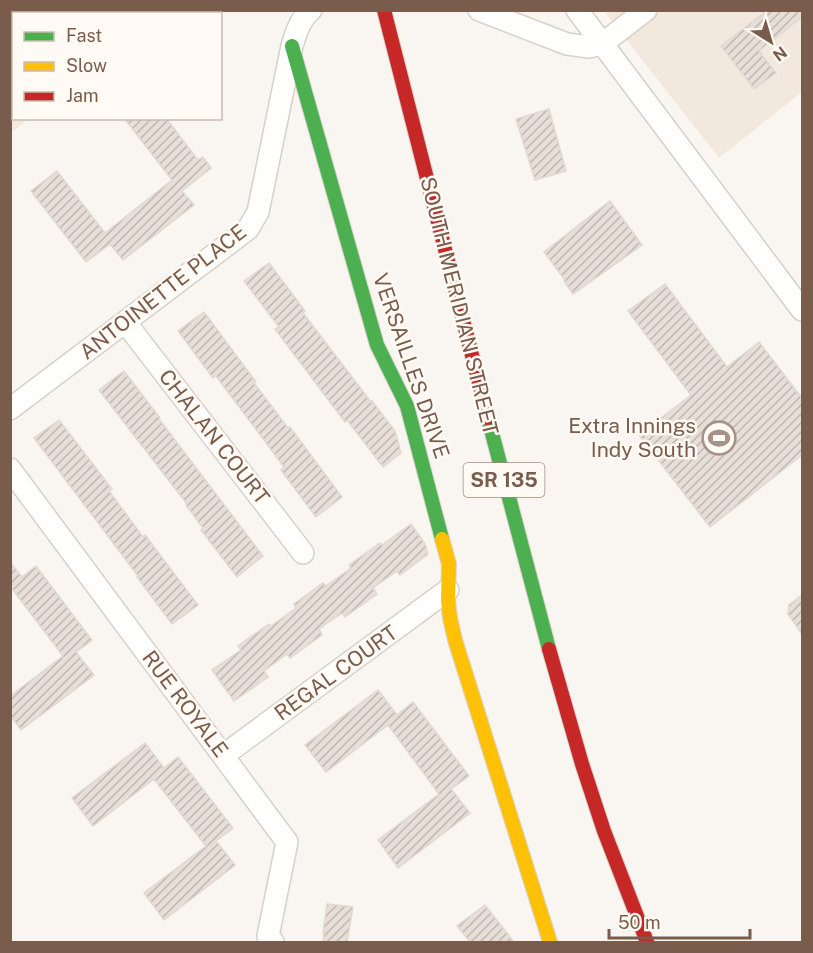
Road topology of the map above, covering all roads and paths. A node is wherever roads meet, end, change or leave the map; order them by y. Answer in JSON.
{"nodes":[{"id":1,"x":311,"y":10,"type":"edge"},
{"id":2,"x":384,"y":10,"type":"edge"},
{"id":3,"x":478,"y":10,"type":"edge"},
{"id":4,"x":577,"y":10,"type":"edge"},
{"id":5,"x":646,"y":10,"type":"edge"},
{"id":6,"x":602,"y":44,"type":"junction"},
{"id":7,"x":291,"y":46,"type":"junction"},
{"id":8,"x":802,"y":310,"type":"edge"},
{"id":9,"x":125,"y":322,"type":"junction"},
{"id":10,"x":10,"y":409,"type":"edge"},
{"id":11,"x":14,"y":480,"type":"edge"},
{"id":12,"x":303,"y":553,"type":"dead end"},
{"id":13,"x":448,"y":590,"type":"junction"},
{"id":14,"x":224,"y":756,"type":"junction"},
{"id":15,"x":273,"y":942,"type":"edge"},
{"id":16,"x":550,"y":942,"type":"edge"},
{"id":17,"x":647,"y":942,"type":"edge"}],
"edges":[{"from":1,"to":7,"type":"street","name":"ANTOINETTE PLACE"},
{"from":2,"to":17,"type":"main road","name":"SOUTH MERIDIAN STREET","number":"SR 135"},
{"from":3,"to":6,"type":"street"},
{"from":4,"to":6,"type":"street"},
{"from":5,"to":6,"type":"street"},
{"from":6,"to":8,"type":"street"},
{"from":7,"to":9,"type":"street","name":"ANTOINETTE PLACE"},
{"from":7,"to":13,"type":"main road","name":"VERSAILLES DRIVE"},
{"from":9,"to":10,"type":"street","name":"ANTOINETTE PLACE"},
{"from":9,"to":12,"type":"street","name":"CHALAN COURT"},
{"from":11,"to":14,"type":"street","name":"RUE ROYALE"},
{"from":13,"to":14,"type":"street","name":"REGAL COURT"},
{"from":13,"to":16,"type":"main road","name":"VERSAILLES DRIVE"},
{"from":14,"to":15,"type":"street","name":"RUE ROYALE"}]}
